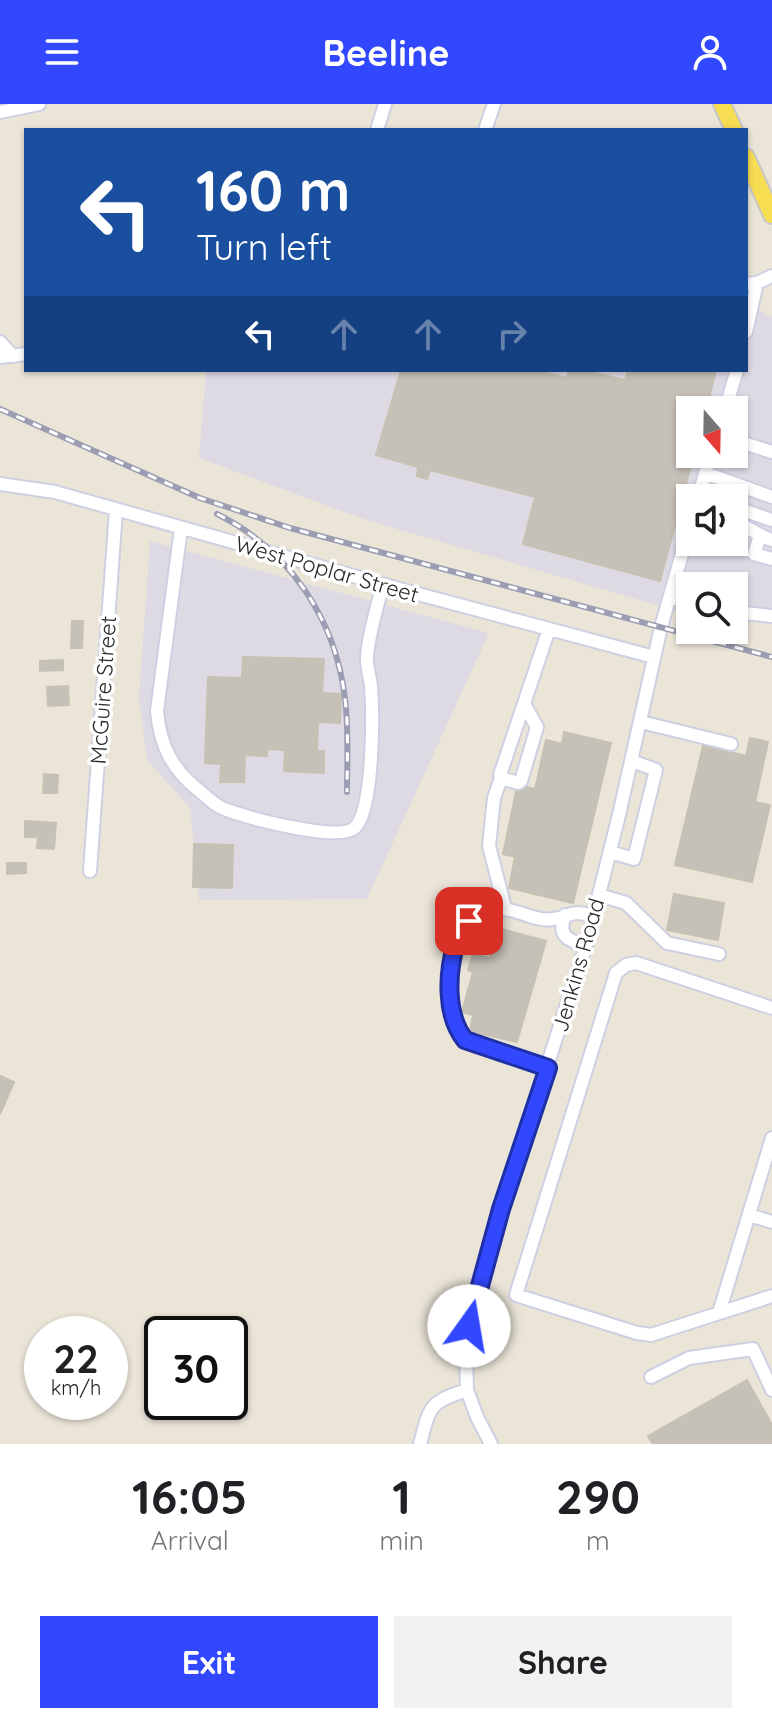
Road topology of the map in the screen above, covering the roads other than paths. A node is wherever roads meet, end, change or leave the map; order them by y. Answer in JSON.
{"nodes":[{"id":1,"x":39,"y":104,"type":"edge"},
{"id":2,"x":385,"y":104,"type":"edge"},
{"id":3,"x":494,"y":104,"type":"edge"},
{"id":4,"x":722,"y":104,"type":"edge"},
{"id":5,"x":0,"y":112,"type":"edge"},
{"id":6,"x":378,"y":128,"type":"edge"},
{"id":7,"x":486,"y":128,"type":"edge"},
{"id":8,"x":733,"y":128,"type":"edge"},
{"id":9,"x":748,"y":161,"type":"edge"},
{"id":10,"x":772,"y":215,"type":"edge"},
{"id":11,"x":772,"y":276,"type":"edge"},
{"id":12,"x":752,"y":284,"type":"edge"},
{"id":13,"x":748,"y":316,"type":"edge"},
{"id":14,"x":0,"y":342,"type":"edge"},
{"id":15,"x":13,"y":356,"type":"edge"},
{"id":16,"x":736,"y":372,"type":"edge"},
{"id":17,"x":729,"y":396,"type":"edge"},
{"id":18,"x":748,"y":444,"type":"edge"},
{"id":19,"x":772,"y":452,"type":"edge"},
{"id":20,"x":707,"y":468,"type":"edge"},
{"id":21,"x":705,"y":473,"type":"junction"},
{"id":22,"x":0,"y":484,"type":"edge"},
{"id":23,"x":704,"y":484,"type":"edge"},
{"id":24,"x":772,"y":497,"type":"edge"},
{"id":25,"x":116,"y":510,"type":"junction"},
{"id":26,"x":748,"y":512,"type":"edge"},
{"id":27,"x":772,"y":520,"type":"edge"},
{"id":28,"x":181,"y":528,"type":"junction"},
{"id":29,"x":748,"y":528,"type":"edge"},
{"id":30,"x":766,"y":538,"type":"edge"},
{"id":31,"x":682,"y":556,"type":"edge"},
{"id":32,"x":772,"y":559,"type":"edge"},
{"id":33,"x":383,"y":584,"type":"junction"},
{"id":34,"x":670,"y":597,"type":"junction"},
{"id":35,"x":676,"y":599,"type":"edge"},
{"id":36,"x":748,"y":613,"type":"edge"},
{"id":37,"x":772,"y":616,"type":"edge"},
{"id":38,"x":549,"y":629,"type":"junction"},
{"id":39,"x":654,"y":657,"type":"junction"},
{"id":40,"x":524,"y":704,"type":"junction"},
{"id":41,"x":641,"y":722,"type":"junction"},
{"id":42,"x":731,"y":744,"type":"dead end"},
{"id":43,"x":632,"y":761,"type":"junction"},
{"id":44,"x":501,"y":778,"type":"junction"},
{"id":45,"x":610,"y":852,"type":"junction"},
{"id":46,"x":90,"y":871,"type":"dead end"},
{"id":47,"x":599,"y":895,"type":"junction"},
{"id":48,"x":505,"y":908,"type":"junction"},
{"id":49,"x":565,"y":915,"type":"junction"},
{"id":50,"x":594,"y":916,"type":"junction"},
{"id":51,"x":586,"y":946,"type":"junction"},
{"id":52,"x":719,"y":954,"type":"dead end"},
{"id":53,"x":772,"y":1008,"type":"edge"},
{"id":54,"x":548,"y":1068,"type":"junction"},
{"id":55,"x":772,"y":1138,"type":"edge"},
{"id":56,"x":749,"y":1215,"type":"junction"},
{"id":57,"x":772,"y":1222,"type":"edge"},
{"id":58,"x":772,"y":1296,"type":"edge"},
{"id":59,"x":719,"y":1313,"type":"junction"},
{"id":60,"x":651,"y":1377,"type":"dead end"},
{"id":61,"x":467,"y":1390,"type":"junction"},
{"id":62,"x":772,"y":1390,"type":"edge"},
{"id":63,"x":420,"y":1444,"type":"edge"},
{"id":64,"x":491,"y":1444,"type":"edge"}],
"edges":[{"from":1,"to":5,"type":"street"},
{"from":2,"to":6,"type":"street"},
{"from":3,"to":7,"type":"street"},
{"from":4,"to":8,"type":"main road"},
{"from":9,"to":10,"type":"main road"},
{"from":11,"to":12,"type":"street"},
{"from":12,"to":13,"type":"street"},
{"from":14,"to":15,"type":"street"},
{"from":16,"to":17,"type":"street"},
{"from":18,"to":19,"type":"street"},
{"from":20,"to":21,"type":"street"},
{"from":21,"to":23,"type":"street"},
{"from":21,"to":24,"type":"street"},
{"from":22,"to":25,"type":"street","name":"West Poplar Street"},
{"from":25,"to":28,"type":"street","name":"West Poplar Street"},
{"from":25,"to":46,"type":"street","name":"McGuire Street"},
{"from":26,"to":27,"type":"street"},
{"from":28,"to":33,"type":"street","name":"West Poplar Street"},
{"from":28,"to":33,"type":"street"},
{"from":29,"to":30,"type":"street"},
{"from":30,"to":32,"type":"street"},
{"from":31,"to":34,"type":"street","name":"Jenkins Road"},
{"from":33,"to":38,"type":"street","name":"West Poplar Street"},
{"from":34,"to":35,"type":"street"},
{"from":34,"to":39,"type":"street","name":"Jenkins Road"},
{"from":36,"to":37,"type":"street"},
{"from":38,"to":39,"type":"street","name":"West Poplar Street"},
{"from":38,"to":40,"type":"street"},
{"from":39,"to":41,"type":"street","name":"Jenkins Road"},
{"from":40,"to":44,"type":"street"},
{"from":40,"to":44,"type":"street"},
{"from":41,"to":42,"type":"street"},
{"from":41,"to":43,"type":"street","name":"Jenkins Road"},
{"from":43,"to":45,"type":"street","name":"Jenkins Road"},
{"from":43,"to":45,"type":"street"},
{"from":44,"to":48,"type":"street"},
{"from":45,"to":47,"type":"street","name":"Jenkins Road"},
{"from":47,"to":50,"type":"street","name":"Jenkins Road"},
{"from":47,"to":52,"type":"street"},
{"from":48,"to":49,"type":"street"},
{"from":48,"to":54,"type":"street"},
{"from":49,"to":50,"type":"street"},
{"from":49,"to":51,"type":"street"},
{"from":50,"to":51,"type":"street","name":"Jenkins Road"},
{"from":51,"to":54,"type":"street","name":"Jenkins Road"},
{"from":53,"to":59,"type":"street"},
{"from":54,"to":61,"type":"street","name":"Jenkins Road"},
{"from":55,"to":56,"type":"street"},
{"from":56,"to":57,"type":"street"},
{"from":56,"to":59,"type":"street"},
{"from":58,"to":59,"type":"street"},
{"from":60,"to":62,"type":"street"},
{"from":61,"to":63,"type":"street"},
{"from":61,"to":64,"type":"street","name":"Jenkins Road"}]}
